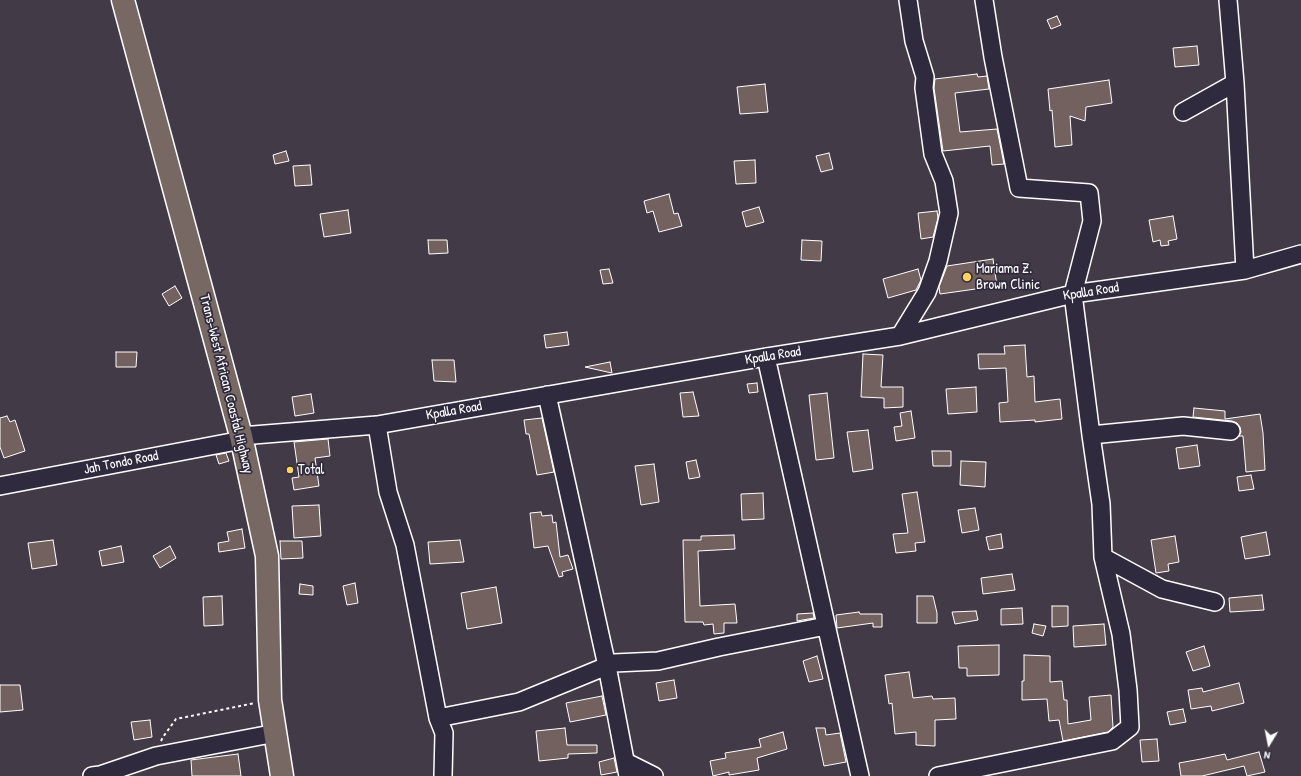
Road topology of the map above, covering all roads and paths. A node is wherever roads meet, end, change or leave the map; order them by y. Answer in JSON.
{"nodes":[{"id":1,"x":123,"y":0,"type":"edge"},
{"id":2,"x":908,"y":0,"type":"edge"},
{"id":3,"x":984,"y":0,"type":"edge"},
{"id":4,"x":1228,"y":0,"type":"edge"},
{"id":5,"x":1235,"y":83,"type":"junction"},
{"id":6,"x":1183,"y":112,"type":"dead end"},
{"id":7,"x":1301,"y":254,"type":"edge"},
{"id":8,"x":1245,"y":270,"type":"junction"},
{"id":9,"x":1073,"y":294,"type":"junction"},
{"id":10,"x":900,"y":336,"type":"junction"},
{"id":11,"x":766,"y":357,"type":"junction"},
{"id":12,"x":547,"y":395,"type":"junction"},
{"id":13,"x":377,"y":425,"type":"junction"},
{"id":14,"x":1231,"y":431,"type":"dead end"},
{"id":15,"x":1091,"y":435,"type":"junction"},
{"id":16,"x":242,"y":438,"type":"junction"},
{"id":17,"x":0,"y":486,"type":"edge"},
{"id":18,"x":1103,"y":557,"type":"junction"},
{"id":19,"x":1215,"y":602,"type":"dead end"},
{"id":20,"x":826,"y":626,"type":"junction"},
{"id":21,"x":607,"y":666,"type":"junction"},
{"id":22,"x":270,"y":700,"type":"junction"},
{"id":23,"x":438,"y":718,"type":"junction"},
{"id":24,"x":276,"y":733,"type":"junction"},
{"id":25,"x":156,"y":756,"type":"junction"},
{"id":26,"x":627,"y":769,"type":"edge"},
{"id":27,"x":92,"y":776,"type":"edge"},
{"id":28,"x":282,"y":776,"type":"edge"},
{"id":29,"x":443,"y":776,"type":"edge"},
{"id":30,"x":654,"y":776,"type":"edge"},
{"id":31,"x":860,"y":776,"type":"edge"},
{"id":32,"x":938,"y":776,"type":"edge"}],
"edges":[{"from":1,"to":16,"type":"highway","name":"Trans-West African Coastal Highway"},
{"from":2,"to":10,"type":"street"},
{"from":3,"to":9,"type":"street"},
{"from":4,"to":5,"type":"street"},
{"from":5,"to":6,"type":"street"},
{"from":5,"to":8,"type":"street"},
{"from":7,"to":8,"type":"street","name":"Kpalla Road"},
{"from":8,"to":9,"type":"street","name":"Kpalla Road"},
{"from":9,"to":10,"type":"street","name":"Kpalla Road"},
{"from":9,"to":15,"type":"street"},
{"from":10,"to":11,"type":"street","name":"Kpalla Road"},
{"from":11,"to":12,"type":"street","name":"Kpalla Road"},
{"from":11,"to":20,"type":"street"},
{"from":12,"to":13,"type":"street","name":"Kpalla Road"},
{"from":12,"to":21,"type":"street"},
{"from":13,"to":16,"type":"street","name":"Kpalla Road"},
{"from":13,"to":23,"type":"street"},
{"from":14,"to":15,"type":"street"},
{"from":15,"to":18,"type":"street"},
{"from":16,"to":17,"type":"street","name":"Jah Tondo Road"},
{"from":16,"to":22,"type":"highway","name":"Trans-West African Coastal Highway"},
{"from":18,"to":19,"type":"street"},
{"from":18,"to":32,"type":"street"},
{"from":20,"to":21,"type":"street"},
{"from":20,"to":31,"type":"street"},
{"from":21,"to":23,"type":"street"},
{"from":21,"to":26,"type":"street"},
{"from":22,"to":24,"type":"highway","name":"Trans-West African Coastal Highway"},
{"from":22,"to":25,"type":"path"},
{"from":23,"to":29,"type":"street"},
{"from":24,"to":25,"type":"street"},
{"from":24,"to":28,"type":"highway","name":"Trans-West African Coastal Highway"},
{"from":25,"to":27,"type":"street"},
{"from":26,"to":30,"type":"street"}]}
